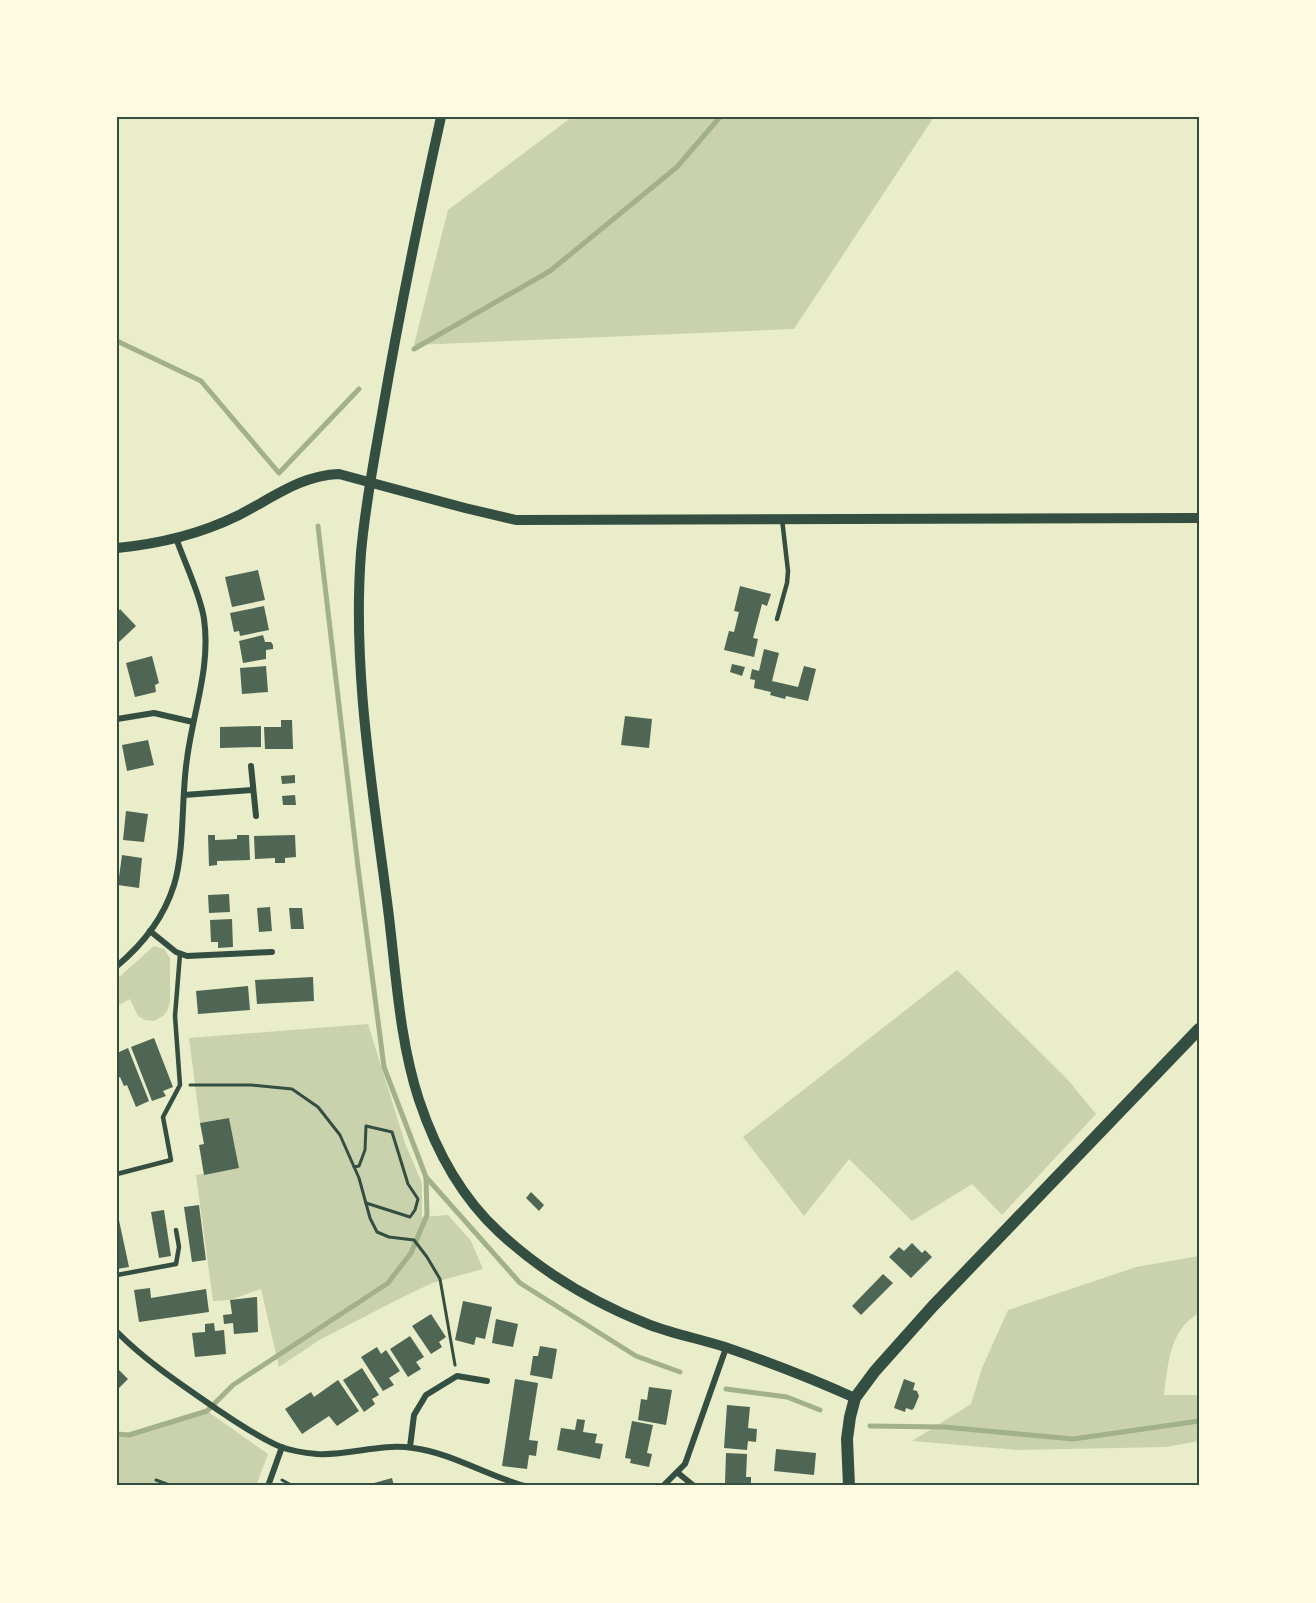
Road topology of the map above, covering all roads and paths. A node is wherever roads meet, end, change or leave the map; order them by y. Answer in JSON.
{"nodes":[{"id":1,"x":441,"y":117,"type":"edge"},
{"id":2,"x":371,"y":482,"type":"junction"},
{"id":3,"x":1199,"y":518,"type":"edge"},
{"id":4,"x":782,"y":519,"type":"junction"},
{"id":5,"x":176,"y":538,"type":"junction"},
{"id":6,"x":117,"y":548,"type":"edge"},
{"id":7,"x":777,"y":619,"type":"dead end"},
{"id":8,"x":117,"y":719,"type":"edge"},
{"id":9,"x":193,"y":722,"type":"junction"},
{"id":10,"x":251,"y":766,"type":"dead end"},
{"id":11,"x":252,"y":790,"type":"junction"},
{"id":12,"x":184,"y":795,"type":"junction"},
{"id":13,"x":256,"y":816,"type":"dead end"},
{"id":14,"x":150,"y":931,"type":"junction"},
{"id":15,"x":272,"y":952,"type":"dead end"},
{"id":16,"x":180,"y":954,"type":"junction"},
{"id":17,"x":117,"y":966,"type":"edge"},
{"id":18,"x":1199,"y":1029,"type":"edge"},
{"id":19,"x":180,"y":1085,"type":"junction"},
{"id":20,"x":354,"y":1168,"type":"dead end"},
{"id":21,"x":117,"y":1174,"type":"edge"},
{"id":22,"x":366,"y":1203,"type":"junction"},
{"id":23,"x":176,"y":1230,"type":"dead end"},
{"id":24,"x":117,"y":1275,"type":"edge"},
{"id":25,"x":117,"y":1332,"type":"edge"},
{"id":26,"x":726,"y":1348,"type":"junction"},
{"id":27,"x":457,"y":1376,"type":"junction"},
{"id":28,"x":487,"y":1382,"type":"dead end"},
{"id":29,"x":855,"y":1398,"type":"junction"},
{"id":30,"x":282,"y":1447,"type":"junction"},
{"id":31,"x":410,"y":1447,"type":"junction"},
{"id":32,"x":678,"y":1473,"type":"junction"},
{"id":33,"x":156,"y":1480,"type":"dead end"},
{"id":34,"x":172,"y":1486,"type":"edge"},
{"id":35,"x":268,"y":1486,"type":"edge"},
{"id":36,"x":525,"y":1486,"type":"edge"},
{"id":37,"x":663,"y":1486,"type":"edge"},
{"id":38,"x":694,"y":1486,"type":"edge"},
{"id":39,"x":849,"y":1486,"type":"edge"}],
"edges":[{"from":1,"to":2,"type":"street"},
{"from":2,"to":4,"type":"street"},
{"from":2,"to":5,"type":"street"},
{"from":2,"to":26,"type":"street"},
{"from":3,"to":4,"type":"street"},
{"from":4,"to":7,"type":"lane"},
{"from":5,"to":6,"type":"street"},
{"from":5,"to":9,"type":"street"},
{"from":8,"to":9,"type":"street"},
{"from":9,"to":12,"type":"street"},
{"from":10,"to":11,"type":"street"},
{"from":11,"to":12,"type":"street"},
{"from":11,"to":13,"type":"street"},
{"from":12,"to":14,"type":"street"},
{"from":14,"to":16,"type":"street"},
{"from":14,"to":17,"type":"street"},
{"from":15,"to":16,"type":"street"},
{"from":16,"to":19,"type":"lane"},
{"from":18,"to":29,"type":"main road"},
{"from":19,"to":21,"type":"lane"},
{"from":19,"to":22,"type":"path"},
{"from":20,"to":22,"type":"path"},
{"from":22,"to":27,"type":"path"},
{"from":23,"to":24,"type":"lane"},
{"from":25,"to":30,"type":"street"},
{"from":26,"to":29,"type":"street"},
{"from":26,"to":32,"type":"street"},
{"from":27,"to":28,"type":"street"},
{"from":27,"to":31,"type":"street"},
{"from":29,"to":39,"type":"main road"},
{"from":30,"to":31,"type":"street"},
{"from":30,"to":35,"type":"street"},
{"from":31,"to":36,"type":"street"},
{"from":32,"to":37,"type":"street"},
{"from":32,"to":38,"type":"street"},
{"from":33,"to":34,"type":"path"}]}
